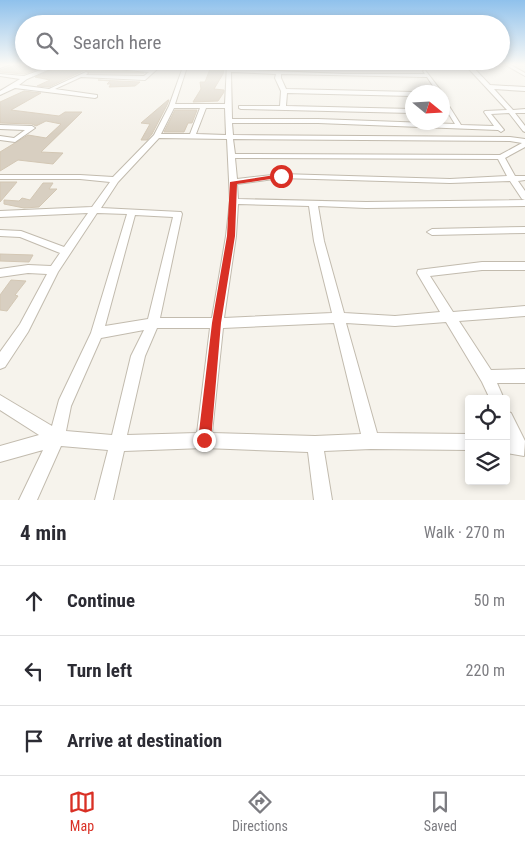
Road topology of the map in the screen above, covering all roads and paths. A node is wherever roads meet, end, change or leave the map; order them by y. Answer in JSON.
{"nodes":[{"id":1,"x":11,"y":87,"type":"edge"},
{"id":2,"x":23,"y":87,"type":"edge"},
{"id":3,"x":57,"y":87,"type":"edge"},
{"id":4,"x":178,"y":87,"type":"edge"},
{"id":5,"x":229,"y":87,"type":"edge"},
{"id":6,"x":282,"y":87,"type":"edge"},
{"id":7,"x":342,"y":87,"type":"edge"},
{"id":8,"x":490,"y":87,"type":"edge"},
{"id":9,"x":496,"y":87,"type":"edge"},
{"id":10,"x":525,"y":89,"type":"edge"},
{"id":11,"x":49,"y":91,"type":"junction"},
{"id":12,"x":284,"y":91,"type":"junction"},
{"id":13,"x":0,"y":93,"type":"edge"},
{"id":14,"x":344,"y":93,"type":"junction"},
{"id":15,"x":405,"y":94,"type":"edge"},
{"id":16,"x":95,"y":96,"type":"dead end"},
{"id":17,"x":172,"y":106,"type":"junction"},
{"id":18,"x":228,"y":106,"type":"junction"},
{"id":19,"x":203,"y":107,"type":"junction"},
{"id":20,"x":240,"y":107,"type":"dead end"},
{"id":21,"x":283,"y":107,"type":"junction"},
{"id":22,"x":405,"y":111,"type":"edge"},
{"id":23,"x":510,"y":111,"type":"junction"},
{"id":24,"x":450,"y":112,"type":"edge"},
{"id":25,"x":525,"y":112,"type":"edge"},
{"id":26,"x":229,"y":121,"type":"junction"},
{"id":27,"x":459,"y":126,"type":"junction"},
{"id":28,"x":0,"y":127,"type":"edge"},
{"id":29,"x":499,"y":128,"type":"junction"},
{"id":30,"x":525,"y":130,"type":"edge"},
{"id":31,"x":157,"y":136,"type":"junction"},
{"id":32,"x":192,"y":137,"type":"junction"},
{"id":33,"x":229,"y":137,"type":"junction"},
{"id":34,"x":0,"y":138,"type":"edge"},
{"id":35,"x":315,"y":138,"type":"junction"},
{"id":36,"x":510,"y":139,"type":"junction"},
{"id":37,"x":525,"y":142,"type":"edge"},
{"id":38,"x":230,"y":156,"type":"junction"},
{"id":39,"x":316,"y":156,"type":"junction"},
{"id":40,"x":501,"y":157,"type":"junction"},
{"id":41,"x":0,"y":177,"type":"edge"},
{"id":42,"x":512,"y":178,"type":"junction"},
{"id":43,"x":525,"y":178,"type":"edge"},
{"id":44,"x":115,"y":180,"type":"junction"},
{"id":45,"x":234,"y":182,"type":"junction"},
{"id":46,"x":525,"y":198,"type":"edge"},
{"id":47,"x":234,"y":201,"type":"junction"},
{"id":48,"x":313,"y":203,"type":"junction"},
{"id":49,"x":525,"y":203,"type":"edge"},
{"id":50,"x":95,"y":210,"type":"junction"},
{"id":51,"x":132,"y":211,"type":"junction"},
{"id":52,"x":0,"y":214,"type":"edge"},
{"id":53,"x":525,"y":230,"type":"edge"},
{"id":54,"x":432,"y":232,"type":"dead end"},
{"id":55,"x":0,"y":233,"type":"edge"},
{"id":56,"x":66,"y":252,"type":"junction"},
{"id":57,"x":525,"y":266,"type":"edge"},
{"id":58,"x":54,"y":270,"type":"junction"},
{"id":59,"x":0,"y":273,"type":"edge"},
{"id":60,"x":525,"y":311,"type":"edge"},
{"id":61,"x":339,"y":318,"type":"junction"},
{"id":62,"x":451,"y":318,"type":"junction"},
{"id":63,"x":153,"y":323,"type":"junction"},
{"id":64,"x":216,"y":323,"type":"junction"},
{"id":65,"x":97,"y":333,"type":"junction"},
{"id":66,"x":0,"y":363,"type":"edge"},
{"id":67,"x":525,"y":376,"type":"edge"},
{"id":68,"x":487,"y":377,"type":"junction"},
{"id":69,"x":495,"y":395,"type":"edge"},
{"id":70,"x":0,"y":402,"type":"edge"},
{"id":71,"x":510,"y":429,"type":"edge"},
{"id":72,"x":57,"y":438,"type":"junction"},
{"id":73,"x":204,"y":440,"type":"junction"},
{"id":74,"x":371,"y":441,"type":"junction"},
{"id":75,"x":465,"y":442,"type":"edge"},
{"id":76,"x":119,"y":443,"type":"junction"},
{"id":77,"x":315,"y":444,"type":"junction"},
{"id":78,"x":517,"y":447,"type":"edge"},
{"id":79,"x":0,"y":454,"type":"edge"},
{"id":80,"x":28,"y":500,"type":"edge"},
{"id":81,"x":104,"y":500,"type":"edge"},
{"id":82,"x":322,"y":500,"type":"edge"}],
"edges":[{"from":1,"to":13,"type":"street"},
{"from":2,"to":11,"type":"street"},
{"from":3,"to":11,"type":"street"},
{"from":4,"to":17,"type":"street"},
{"from":5,"to":18,"type":"street"},
{"from":6,"to":12,"type":"street"},
{"from":7,"to":14,"type":"street"},
{"from":8,"to":23,"type":"street"},
{"from":9,"to":10,"type":"street"},
{"from":11,"to":16,"type":"street"},
{"from":12,"to":14,"type":"street"},
{"from":12,"to":21,"type":"street"},
{"from":14,"to":15,"type":"street"},
{"from":17,"to":19,"type":"street"},
{"from":17,"to":31,"type":"street"},
{"from":18,"to":19,"type":"street"},
{"from":18,"to":26,"type":"street"},
{"from":19,"to":32,"type":"street"},
{"from":20,"to":21,"type":"street"},
{"from":21,"to":22,"type":"street"},
{"from":23,"to":25,"type":"street"},
{"from":23,"to":29,"type":"street"},
{"from":23,"to":30,"type":"street"},
{"from":24,"to":27,"type":"street"},
{"from":26,"to":27,"type":"street"},
{"from":26,"to":33,"type":"street"},
{"from":27,"to":29,"type":"street"},
{"from":28,"to":34,"type":"street"},
{"from":29,"to":36,"type":"street"},
{"from":31,"to":32,"type":"street"},
{"from":31,"to":44,"type":"street"},
{"from":32,"to":33,"type":"street"},
{"from":33,"to":35,"type":"street"},
{"from":33,"to":38,"type":"street"},
{"from":35,"to":36,"type":"street"},
{"from":35,"to":39,"type":"street"},
{"from":36,"to":37,"type":"street"},
{"from":37,"to":40,"type":"street"},
{"from":38,"to":39,"type":"street"},
{"from":38,"to":45,"type":"street"},
{"from":39,"to":40,"type":"street"},
{"from":40,"to":42,"type":"street"},
{"from":41,"to":44,"type":"street"},
{"from":42,"to":43,"type":"street"},
{"from":42,"to":45,"type":"street"},
{"from":42,"to":46,"type":"street"},
{"from":44,"to":50,"type":"street"},
{"from":45,"to":47,"type":"street"},
{"from":47,"to":48,"type":"street"},
{"from":47,"to":64,"type":"street"},
{"from":48,"to":49,"type":"street"},
{"from":48,"to":61,"type":"street"},
{"from":50,"to":51,"type":"street"},
{"from":50,"to":52,"type":"street"},
{"from":50,"to":56,"type":"street"},
{"from":51,"to":63,"type":"street"},
{"from":51,"to":65,"type":"street"},
{"from":53,"to":54,"type":"street"},
{"from":55,"to":56,"type":"street"},
{"from":56,"to":58,"type":"street"},
{"from":57,"to":62,"type":"street"},
{"from":58,"to":59,"type":"street"},
{"from":58,"to":66,"type":"street"},
{"from":60,"to":62,"type":"street"},
{"from":61,"to":62,"type":"street"},
{"from":61,"to":64,"type":"street"},
{"from":61,"to":74,"type":"street"},
{"from":62,"to":68,"type":"street"},
{"from":63,"to":64,"type":"street"},
{"from":63,"to":65,"type":"street"},
{"from":63,"to":76,"type":"street"},
{"from":64,"to":73,"type":"street"},
{"from":65,"to":72,"type":"street"},
{"from":67,"to":68,"type":"street"},
{"from":68,"to":69,"type":"street"},
{"from":70,"to":72,"type":"street"},
{"from":71,"to":78,"type":"street"},
{"from":72,"to":76,"type":"street"},
{"from":72,"to":79,"type":"street"},
{"from":72,"to":80,"type":"street"},
{"from":73,"to":76,"type":"street"},
{"from":73,"to":77,"type":"street"},
{"from":74,"to":75,"type":"street"},
{"from":74,"to":77,"type":"street"},
{"from":76,"to":81,"type":"street"},
{"from":77,"to":82,"type":"street"}]}
